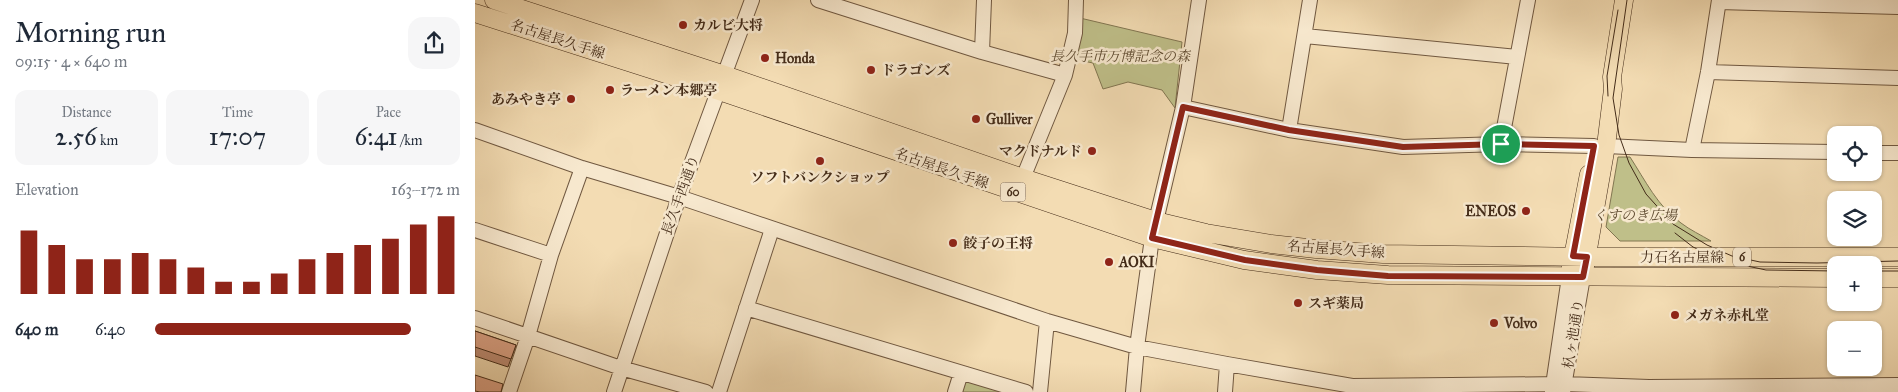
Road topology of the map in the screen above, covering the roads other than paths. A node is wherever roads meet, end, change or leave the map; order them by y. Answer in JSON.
{"nodes":[{"id":1,"x":494,"y":0,"type":"edge"},
{"id":2,"x":752,"y":0,"type":"edge"},
{"id":3,"x":818,"y":0,"type":"edge"},
{"id":4,"x":984,"y":0,"type":"edge"},
{"id":5,"x":1076,"y":0,"type":"edge"},
{"id":6,"x":1199,"y":0,"type":"edge"},
{"id":7,"x":1310,"y":0,"type":"edge"},
{"id":8,"x":1528,"y":0,"type":"edge"},
{"id":9,"x":1624,"y":0,"type":"edge"},
{"id":10,"x":1719,"y":1,"type":"edge"},
{"id":11,"x":856,"y":5,"type":"edge"},
{"id":12,"x":1898,"y":7,"type":"edge"},
{"id":13,"x":475,"y":13,"type":"edge"},
{"id":14,"x":1305,"y":36,"type":"junction"},
{"id":15,"x":982,"y":52,"type":"junction"},
{"id":16,"x":1517,"y":57,"type":"junction"},
{"id":17,"x":1708,"y":72,"type":"junction"},
{"id":18,"x":1065,"y":75,"type":"junction"},
{"id":19,"x":1898,"y":78,"type":"edge"},
{"id":20,"x":722,"y":83,"type":"junction"},
{"id":21,"x":1183,"y":107,"type":"junction"},
{"id":22,"x":475,"y":130,"type":"edge"},
{"id":23,"x":1289,"y":130,"type":"junction"},
{"id":24,"x":1501,"y":144,"type":"junction"},
{"id":25,"x":1600,"y":146,"type":"junction"},
{"id":26,"x":1692,"y":150,"type":"junction"},
{"id":27,"x":1827,"y":152,"type":"edge"},
{"id":28,"x":1882,"y":153,"type":"edge"},
{"id":29,"x":1898,"y":153,"type":"edge"},
{"id":30,"x":582,"y":168,"type":"junction"},
{"id":31,"x":1023,"y":178,"type":"junction"},
{"id":32,"x":679,"y":197,"type":"junction"},
{"id":33,"x":772,"y":228,"type":"junction"},
{"id":34,"x":475,"y":230,"type":"edge"},
{"id":35,"x":1154,"y":230,"type":"junction"},
{"id":36,"x":551,"y":256,"type":"junction"},
{"id":37,"x":1580,"y":256,"type":"junction"},
{"id":38,"x":1898,"y":257,"type":"edge"},
{"id":39,"x":1576,"y":277,"type":"junction"},
{"id":40,"x":1827,"y":278,"type":"edge"},
{"id":41,"x":1882,"y":278,"type":"edge"},
{"id":42,"x":1898,"y":278,"type":"edge"},
{"id":43,"x":746,"y":308,"type":"junction"},
{"id":44,"x":475,"y":318,"type":"edge"},
{"id":45,"x":1047,"y":321,"type":"junction"},
{"id":46,"x":528,"y":336,"type":"junction"},
{"id":47,"x":1137,"y":347,"type":"junction"},
{"id":48,"x":1227,"y":364,"type":"junction"},
{"id":49,"x":621,"y":368,"type":"junction"},
{"id":50,"x":961,"y":373,"type":"junction"},
{"id":51,"x":1898,"y":385,"type":"edge"},
{"id":52,"x":1558,"y":388,"type":"edge"},
{"id":53,"x":1467,"y":389,"type":"edge"},
{"id":54,"x":1648,"y":390,"type":"edge"},
{"id":55,"x":509,"y":392,"type":"edge"},
{"id":56,"x":614,"y":392,"type":"edge"},
{"id":57,"x":706,"y":392,"type":"edge"},
{"id":58,"x":719,"y":392,"type":"edge"},
{"id":59,"x":955,"y":392,"type":"edge"},
{"id":60,"x":1026,"y":392,"type":"edge"},
{"id":61,"x":1040,"y":392,"type":"edge"},
{"id":62,"x":1133,"y":392,"type":"edge"},
{"id":63,"x":1225,"y":392,"type":"edge"}],
"edges":[{"from":1,"to":20,"type":"main road","name":"名古屋長久手線","number":"60"},
{"from":2,"to":20,"type":"street","name":"長久手西通り"},
{"from":3,"to":11,"type":"street"},
{"from":4,"to":15,"type":"street"},
{"from":5,"to":18,"type":"street"},
{"from":6,"to":21,"type":"street"},
{"from":7,"to":14,"type":"street"},
{"from":8,"to":16,"type":"street"},
{"from":9,"to":25,"type":"main road"},
{"from":10,"to":12,"type":"street"},
{"from":10,"to":17,"type":"street"},
{"from":11,"to":15,"type":"street"},
{"from":13,"to":20,"type":"main road","name":"名古屋長久手線","number":"60"},
{"from":14,"to":16,"type":"street"},
{"from":14,"to":23,"type":"street"},
{"from":15,"to":18,"type":"street"},
{"from":16,"to":24,"type":"street"},
{"from":17,"to":19,"type":"street"},
{"from":17,"to":26,"type":"street"},
{"from":18,"to":31,"type":"street"},
{"from":20,"to":31,"type":"main road","name":"名古屋長久手線","number":"60"},
{"from":20,"to":32,"type":"street","name":"長久手西通り"},
{"from":20,"to":35,"type":"main road","name":"名古屋長久手線","number":"60"},
{"from":21,"to":23,"type":"street"},
{"from":21,"to":35,"type":"street"},
{"from":22,"to":30,"type":"street"},
{"from":23,"to":24,"type":"street"},
{"from":24,"to":25,"type":"street"},
{"from":25,"to":26,"type":"street"},
{"from":25,"to":37,"type":"main road"},
{"from":26,"to":27,"type":"street"},
{"from":28,"to":29,"type":"street"},
{"from":30,"to":32,"type":"street"},
{"from":30,"to":36,"type":"street"},
{"from":31,"to":35,"type":"main road","name":"名古屋長久手線","number":"60"},
{"from":32,"to":33,"type":"street"},
{"from":32,"to":49,"type":"street","name":"長久手西通り"},
{"from":33,"to":43,"type":"street"},
{"from":33,"to":45,"type":"street"},
{"from":34,"to":36,"type":"street"},
{"from":35,"to":37,"type":"main road","name":"名古屋長久手線","number":"60"},
{"from":35,"to":39,"type":"main road","name":"名古屋長久手線","number":"60"},
{"from":35,"to":47,"type":"street"},
{"from":36,"to":46,"type":"street"},
{"from":37,"to":38,"type":"main road","name":"力石名古屋線","number":"6"},
{"from":37,"to":39,"type":"main road"},
{"from":39,"to":40,"type":"main road","name":"力石名古屋線","number":"6"},
{"from":39,"to":52,"type":"street","name":"杁ヶ池通り"},
{"from":41,"to":42,"type":"main road"},
{"from":43,"to":50,"type":"street"},
{"from":43,"to":58,"type":"street"},
{"from":44,"to":46,"type":"street"},
{"from":45,"to":47,"type":"street"},
{"from":45,"to":61,"type":"street"},
{"from":46,"to":49,"type":"street"},
{"from":46,"to":55,"type":"street"},
{"from":47,"to":48,"type":"street"},
{"from":47,"to":62,"type":"street"},
{"from":48,"to":53,"type":"street"},
{"from":48,"to":63,"type":"street"},
{"from":49,"to":56,"type":"street","name":"長久手西通り"},
{"from":49,"to":57,"type":"street"},
{"from":50,"to":59,"type":"street"},
{"from":50,"to":60,"type":"street"},
{"from":51,"to":54,"type":"street"},
{"from":52,"to":53,"type":"street"},
{"from":52,"to":54,"type":"street"}]}
